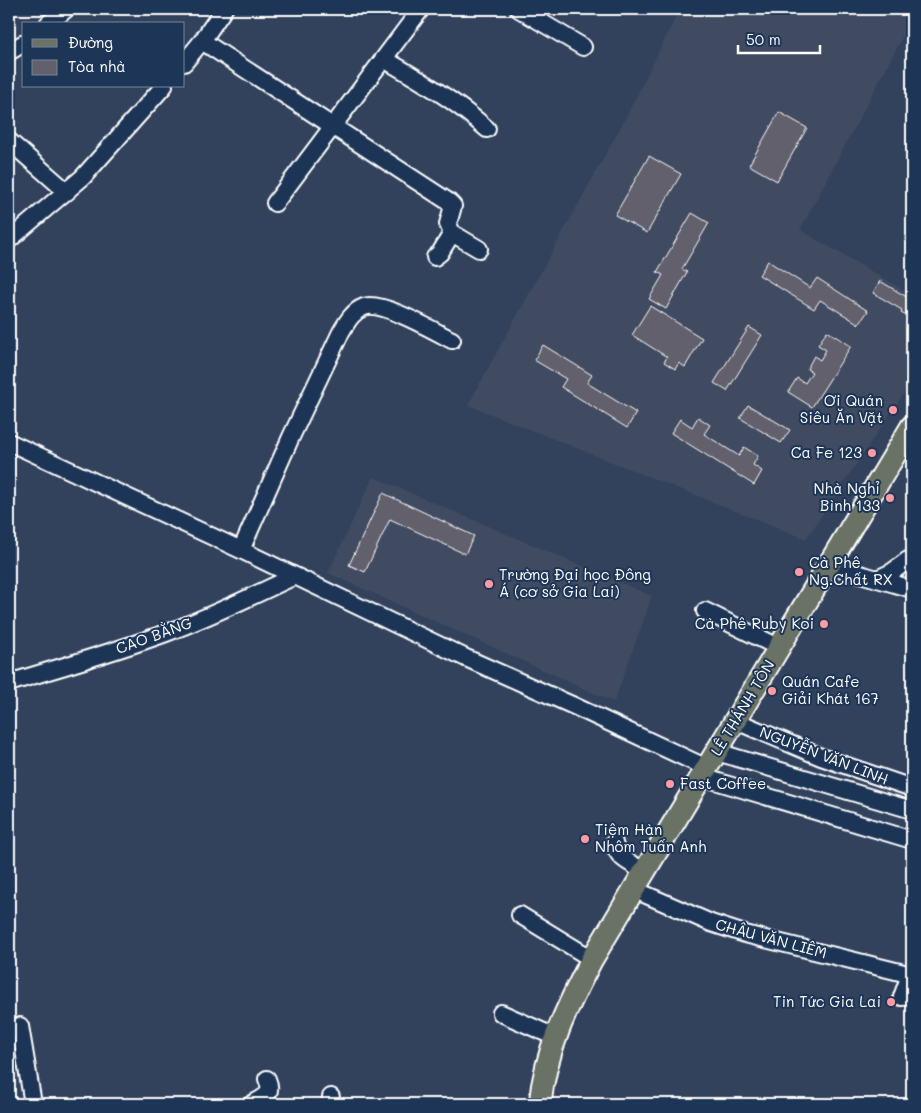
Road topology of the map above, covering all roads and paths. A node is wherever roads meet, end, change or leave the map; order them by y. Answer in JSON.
{"nodes":[{"id":1,"x":66,"y":9,"type":"edge"},
{"id":2,"x":224,"y":9,"type":"edge"},
{"id":3,"x":421,"y":9,"type":"edge"},
{"id":4,"x":519,"y":9,"type":"edge"},
{"id":5,"x":50,"y":22,"type":"edge"},
{"id":6,"x":202,"y":40,"type":"junction"},
{"id":7,"x":22,"y":44,"type":"edge"},
{"id":8,"x":583,"y":47,"type":"dead end"},
{"id":9,"x":9,"y":52,"type":"edge"},
{"id":10,"x":384,"y":59,"type":"junction"},
{"id":11,"x":185,"y":62,"type":"edge"},
{"id":12,"x":162,"y":88,"type":"edge"},
{"id":13,"x":333,"y":127,"type":"junction"},
{"id":14,"x":488,"y":129,"type":"dead end"},
{"id":15,"x":9,"y":141,"type":"edge"},
{"id":16,"x":66,"y":192,"type":"junction"},
{"id":17,"x":275,"y":203,"type":"dead end"},
{"id":18,"x":452,"y":233,"type":"junction"},
{"id":19,"x":11,"y":236,"type":"edge"},
{"id":20,"x":480,"y":249,"type":"dead end"},
{"id":21,"x":435,"y":257,"type":"dead end"},
{"id":22,"x":452,"y":340,"type":"dead end"},
{"id":23,"x":912,"y":426,"type":"edge"},
{"id":24,"x":9,"y":442,"type":"edge"},
{"id":25,"x":241,"y":550,"type":"junction"},
{"id":26,"x":908,"y":560,"type":"dead end"},
{"id":27,"x":828,"y":565,"type":"junction"},
{"id":28,"x":295,"y":576,"type":"junction"},
{"id":29,"x":877,"y":579,"type":"junction"},
{"id":30,"x":912,"y":589,"type":"edge"},
{"id":31,"x":705,"y":611,"type":"dead end"},
{"id":32,"x":780,"y":648,"type":"junction"},
{"id":33,"x":9,"y":683,"type":"edge"},
{"id":34,"x":736,"y":721,"type":"junction"},
{"id":35,"x":708,"y":766,"type":"junction"},
{"id":36,"x":912,"y":788,"type":"edge"},
{"id":37,"x":912,"y":810,"type":"edge"},
{"id":38,"x":912,"y":840,"type":"edge"},
{"id":39,"x":614,"y":843,"type":"dead end"},
{"id":40,"x":646,"y":872,"type":"junction"},
{"id":41,"x":635,"y":890,"type":"junction"},
{"id":42,"x":520,"y":915,"type":"dead end"},
{"id":43,"x":592,"y":959,"type":"junction"},
{"id":44,"x":911,"y":975,"type":"edge"},
{"id":45,"x":902,"y":997,"type":"dead end"},
{"id":46,"x":501,"y":1013,"type":"dead end"},
{"id":47,"x":9,"y":1030,"type":"edge"},
{"id":48,"x":555,"y":1037,"type":"junction"},
{"id":49,"x":267,"y":1079,"type":"dead end"},
{"id":50,"x":32,"y":1104,"type":"edge"},
{"id":51,"x":252,"y":1104,"type":"edge"},
{"id":52,"x":540,"y":1104,"type":"edge"}],
"edges":[{"from":1,"to":5,"type":"street"},
{"from":2,"to":6,"type":"street"},
{"from":3,"to":10,"type":"street"},
{"from":4,"to":8,"type":"street"},
{"from":6,"to":11,"type":"street"},
{"from":6,"to":13,"type":"street"},
{"from":7,"to":9,"type":"street"},
{"from":10,"to":13,"type":"street"},
{"from":10,"to":14,"type":"street"},
{"from":12,"to":16,"type":"street"},
{"from":13,"to":17,"type":"street"},
{"from":13,"to":18,"type":"street"},
{"from":15,"to":16,"type":"street"},
{"from":16,"to":19,"type":"street"},
{"from":18,"to":20,"type":"street"},
{"from":18,"to":21,"type":"street"},
{"from":22,"to":25,"type":"street"},
{"from":23,"to":27,"type":"main road","name":"LÊ THÁNH TÔN"},
{"from":24,"to":25,"type":"street"},
{"from":25,"to":28,"type":"street"},
{"from":26,"to":29,"type":"street"},
{"from":27,"to":29,"type":"street"},
{"from":27,"to":32,"type":"main road","name":"LÊ THÁNH TÔN"},
{"from":28,"to":33,"type":"street","name":"CAO BẰNG"},
{"from":28,"to":35,"type":"street"},
{"from":29,"to":30,"type":"street"},
{"from":31,"to":32,"type":"street"},
{"from":32,"to":34,"type":"main road","name":"LÊ THÁNH TÔN"},
{"from":34,"to":35,"type":"main road","name":"LÊ THÁNH TÔN"},
{"from":34,"to":36,"type":"street","name":"NGUYỄN VĂN LINH"},
{"from":35,"to":37,"type":"street","name":"NGUYỄN VĂN LINH"},
{"from":35,"to":38,"type":"street"},
{"from":35,"to":40,"type":"main road","name":"LÊ THÁNH TÔN"},
{"from":39,"to":40,"type":"street"},
{"from":40,"to":41,"type":"main road","name":"LÊ THÁNH TÔN"},
{"from":41,"to":43,"type":"main road","name":"LÊ THÁNH TÔN"},
{"from":41,"to":44,"type":"street","name":"CHÂU VĂN LIÊM"},
{"from":42,"to":43,"type":"street"},
{"from":43,"to":48,"type":"main road","name":"LÊ THÁNH TÔN"},
{"from":44,"to":45,"type":"street"},
{"from":46,"to":48,"type":"street"},
{"from":47,"to":50,"type":"street"},
{"from":48,"to":52,"type":"main road","name":"LÊ THÁNH TÔN"},
{"from":49,"to":51,"type":"street"}]}
